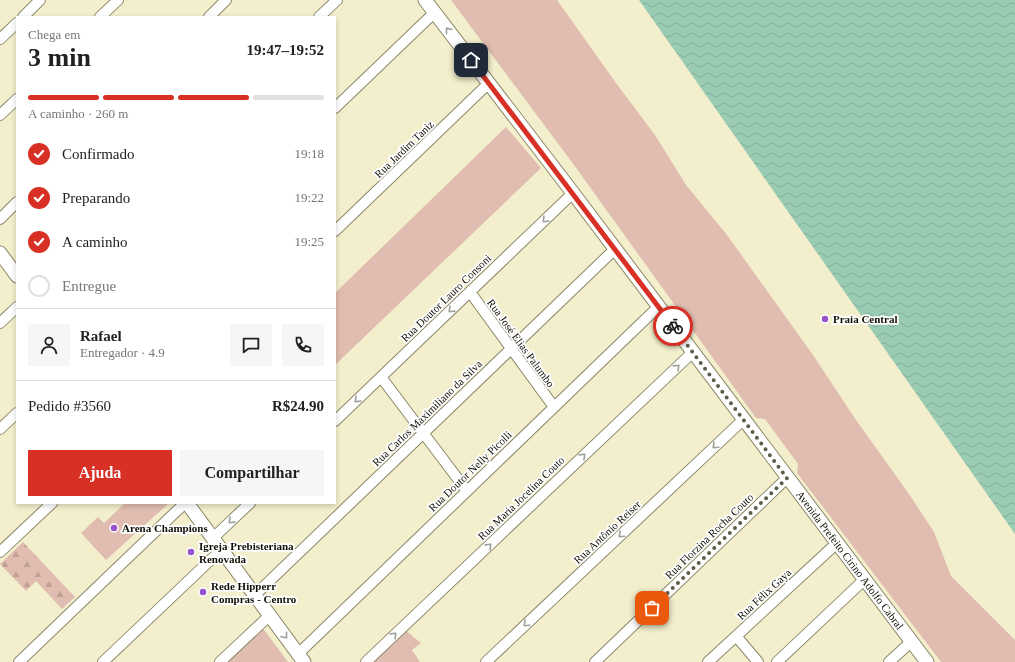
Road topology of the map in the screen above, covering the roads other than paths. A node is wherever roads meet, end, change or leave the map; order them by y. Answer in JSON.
{"nodes":[{"id":1,"x":40,"y":0,"type":"edge"},
{"id":2,"x":118,"y":0,"type":"edge"},
{"id":3,"x":226,"y":0,"type":"edge"},
{"id":4,"x":337,"y":0,"type":"edge"},
{"id":5,"x":425,"y":0,"type":"edge"},
{"id":6,"x":435,"y":12,"type":"junction"},
{"id":7,"x":24,"y":16,"type":"edge"},
{"id":8,"x":101,"y":16,"type":"edge"},
{"id":9,"x":210,"y":16,"type":"edge"},
{"id":10,"x":320,"y":16,"type":"edge"},
{"id":11,"x":16,"y":24,"type":"edge"},
{"id":12,"x":0,"y":39,"type":"edge"},
{"id":13,"x":490,"y":83,"type":"junction"},
{"id":14,"x":16,"y":100,"type":"edge"},
{"id":15,"x":336,"y":107,"type":"edge"},
{"id":16,"x":0,"y":115,"type":"edge"},
{"id":17,"x":573,"y":193,"type":"junction"},
{"id":18,"x":16,"y":203,"type":"edge"},
{"id":19,"x":0,"y":219,"type":"edge"},
{"id":20,"x":336,"y":230,"type":"edge"},
{"id":21,"x":615,"y":249,"type":"junction"},
{"id":22,"x":0,"y":253,"type":"edge"},
{"id":23,"x":16,"y":275,"type":"edge"},
{"id":24,"x":470,"y":292,"type":"junction"},
{"id":25,"x":658,"y":307,"type":"junction"},
{"id":26,"x":16,"y":308,"type":"edge"},
{"id":27,"x":0,"y":323,"type":"edge"},
{"id":28,"x":511,"y":349,"type":"junction"},
{"id":29,"x":693,"y":352,"type":"junction"},
{"id":30,"x":381,"y":377,"type":"junction"},
{"id":31,"x":554,"y":407,"type":"junction"},
{"id":32,"x":16,"y":414,"type":"edge"},
{"id":33,"x":744,"y":419,"type":"junction"},
{"id":34,"x":336,"y":420,"type":"edge"},
{"id":35,"x":0,"y":429,"type":"edge"},
{"id":36,"x":423,"y":433,"type":"junction"},
{"id":37,"x":787,"y":478,"type":"junction"},
{"id":38,"x":467,"y":490,"type":"junction"},
{"id":39,"x":51,"y":504,"type":"edge"},
{"id":40,"x":185,"y":504,"type":"edge"},
{"id":41,"x":187,"y":504,"type":"edge"},
{"id":42,"x":249,"y":504,"type":"edge"},
{"id":43,"x":213,"y":538,"type":"junction"},
{"id":44,"x":837,"y":543,"type":"junction"},
{"id":45,"x":222,"y":550,"type":"junction"},
{"id":46,"x":0,"y":552,"type":"edge"},
{"id":47,"x":865,"y":579,"type":"junction"},
{"id":48,"x":255,"y":595,"type":"junction"},
{"id":49,"x":270,"y":615,"type":"junction"},
{"id":50,"x":736,"y":636,"type":"junction"},
{"id":51,"x":912,"y":641,"type":"junction"},
{"id":52,"x":301,"y":658,"type":"edge"},
{"id":53,"x":19,"y":662,"type":"edge"},
{"id":54,"x":103,"y":662,"type":"edge"},
{"id":55,"x":220,"y":662,"type":"edge"},
{"id":56,"x":366,"y":662,"type":"edge"},
{"id":57,"x":486,"y":662,"type":"edge"},
{"id":58,"x":595,"y":662,"type":"edge"},
{"id":59,"x":708,"y":662,"type":"edge"},
{"id":60,"x":758,"y":662,"type":"edge"},
{"id":61,"x":777,"y":662,"type":"edge"},
{"id":62,"x":890,"y":662,"type":"edge"},
{"id":63,"x":927,"y":662,"type":"edge"}],
"edges":[{"from":1,"to":7,"type":"street"},
{"from":2,"to":8,"type":"street"},
{"from":3,"to":9,"type":"street"},
{"from":4,"to":10,"type":"street"},
{"from":5,"to":6,"type":"main road","name":"Avenida Prefeito Cirino Adolfo Cabral"},
{"from":13,"to":6,"type":"main road","name":"Avenida Prefeito Cirino Adolfo Cabral","one_way":true},
{"from":6,"to":15,"type":"street"},
{"from":11,"to":12,"type":"street"},
{"from":13,"to":17,"type":"main road","name":"Avenida Prefeito Cirino Adolfo Cabral"},
{"from":13,"to":20,"type":"street","name":"Rua Jardim Taniz"},
{"from":14,"to":16,"type":"street"},
{"from":17,"to":21,"type":"main road","name":"Avenida Prefeito Cirino Adolfo Cabral"},
{"from":17,"to":24,"type":"street","name":"Rua Doutor Lauro Consoni","one_way":true},
{"from":18,"to":19,"type":"street"},
{"from":21,"to":25,"type":"main road","name":"Avenida Prefeito Cirino Adolfo Cabral"},
{"from":21,"to":28,"type":"street","name":"Rua Carlos Maximiliano da Silva"},
{"from":22,"to":23,"type":"main road"},
{"from":24,"to":28,"type":"street","name":"Rua José Elias Palumbo"},
{"from":24,"to":30,"type":"street","name":"Rua Doutor Lauro Consoni","one_way":true},
{"from":25,"to":29,"type":"main road","name":"Avenida Prefeito Cirino Adolfo Cabral"},
{"from":25,"to":31,"type":"street","name":"Rua Doutor Nelly Picolli"},
{"from":26,"to":27,"type":"street"},
{"from":28,"to":31,"type":"street","name":"Rua José Elias Palumbo"},
{"from":28,"to":36,"type":"street","name":"Rua Carlos Maximiliano da Silva"},
{"from":29,"to":33,"type":"main road","name":"Avenida Prefeito Cirino Adolfo Cabral"},
{"from":56,"to":29,"type":"street","name":"Rua Maria Jocelina Couto","one_way":true},
{"from":30,"to":34,"type":"street","name":"Rua Doutor Lauro Consoni","one_way":true},
{"from":30,"to":36,"type":"street"},
{"from":31,"to":38,"type":"street","name":"Rua Doutor Nelly Picolli"},
{"from":32,"to":35,"type":"street"},
{"from":33,"to":37,"type":"main road","name":"Avenida Prefeito Cirino Adolfo Cabral"},
{"from":33,"to":57,"type":"street","name":"Rua Antônio Reiser","one_way":true},
{"from":36,"to":38,"type":"street"},
{"from":36,"to":48,"type":"street","name":"Rua Carlos Maximiliano da Silva"},
{"from":37,"to":44,"type":"main road","name":"Avenida Prefeito Cirino Adolfo Cabral"},
{"from":37,"to":58,"type":"street","name":"Rua Florzina Rocha Couto"},
{"from":38,"to":52,"type":"street","name":"Rua Doutor Nelly Picolli"},
{"from":39,"to":46,"type":"street"},
{"from":40,"to":53,"type":"street"},
{"from":41,"to":43,"type":"main road"},
{"from":42,"to":43,"type":"street","one_way":true},
{"from":43,"to":45,"type":"main road"},
{"from":44,"to":47,"type":"main road","name":"Avenida Prefeito Cirino Adolfo Cabral"},
{"from":44,"to":50,"type":"street","name":"Rua Félix Gaya"},
{"from":45,"to":48,"type":"main road"},
{"from":45,"to":54,"type":"street"},
{"from":47,"to":51,"type":"main road","name":"Avenida Prefeito Cirino Adolfo Cabral"},
{"from":47,"to":61,"type":"street"},
{"from":48,"to":49,"type":"main road"},
{"from":49,"to":52,"type":"main road","one_way":true},
{"from":49,"to":55,"type":"street"},
{"from":50,"to":59,"type":"street","name":"Rua Félix Gaya"},
{"from":50,"to":60,"type":"street"},
{"from":51,"to":62,"type":"street"},
{"from":51,"to":63,"type":"main road","name":"Avenida Prefeito Cirino Adolfo Cabral"}]}
